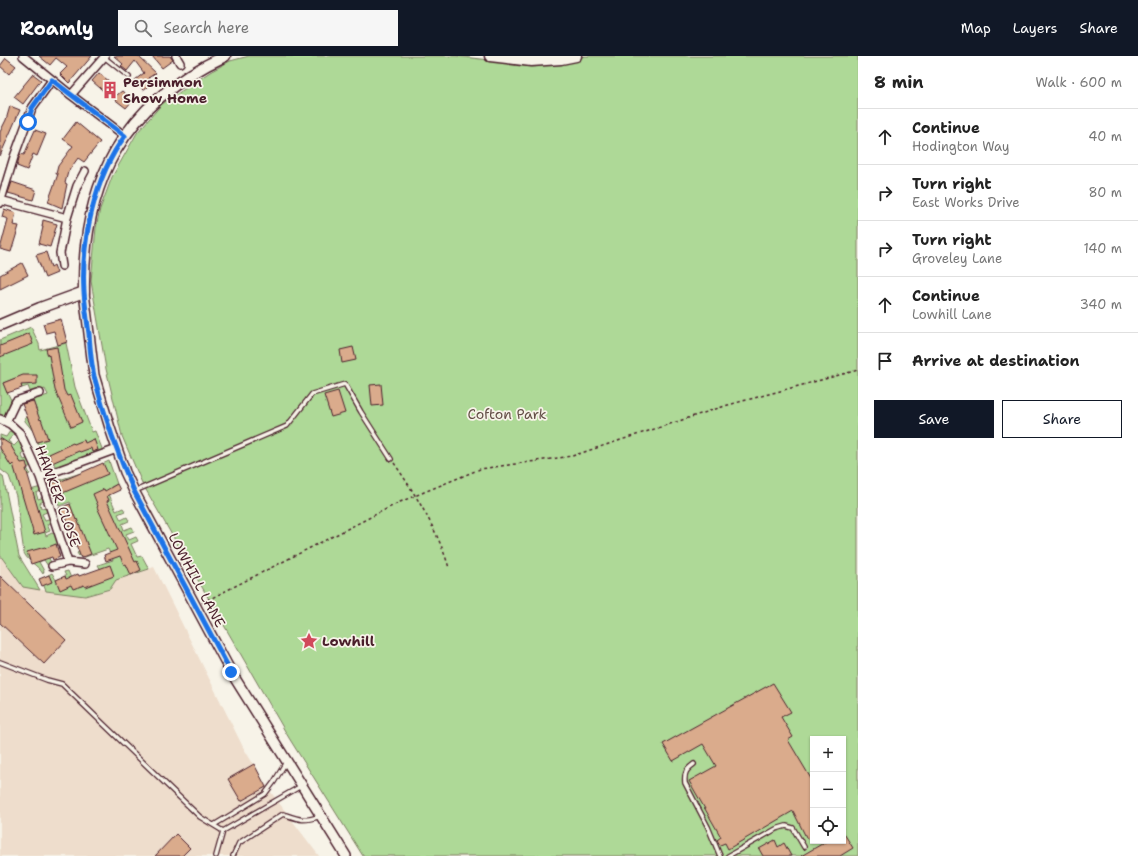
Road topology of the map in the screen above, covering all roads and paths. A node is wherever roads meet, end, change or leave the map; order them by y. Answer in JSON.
{"nodes":[{"id":1,"x":23,"y":56,"type":"edge"},
{"id":2,"x":176,"y":56,"type":"edge"},
{"id":3,"x":225,"y":56,"type":"edge"},
{"id":4,"x":490,"y":56,"type":"edge"},
{"id":5,"x":576,"y":56,"type":"edge"},
{"id":6,"x":104,"y":57,"type":"edge"},
{"id":7,"x":180,"y":63,"type":"dead end"},
{"id":8,"x":129,"y":77,"type":"dead end"},
{"id":9,"x":52,"y":80,"type":"junction"},
{"id":10,"x":71,"y":95,"type":"junction"},
{"id":11,"x":125,"y":136,"type":"junction"},
{"id":12,"x":85,"y":171,"type":"dead end"},
{"id":13,"x":0,"y":201,"type":"edge"},
{"id":14,"x":67,"y":218,"type":"junction"},
{"id":15,"x":62,"y":266,"type":"dead end"},
{"id":16,"x":84,"y":292,"type":"junction"},
{"id":17,"x":0,"y":325,"type":"edge"},
{"id":18,"x":858,"y":370,"type":"edge"},
{"id":19,"x":40,"y":393,"type":"dead end"},
{"id":20,"x":3,"y":421,"type":"edge"},
{"id":21,"x":117,"y":448,"type":"junction"},
{"id":22,"x":391,"y":459,"type":"joint"},
{"id":23,"x":40,"y":477,"type":"junction"},
{"id":24,"x":134,"y":491,"type":"junction"},
{"id":25,"x":415,"y":495,"type":"junction"},
{"id":26,"x":68,"y":562,"type":"junction"},
{"id":27,"x":85,"y":564,"type":"dead end"},
{"id":28,"x":52,"y":566,"type":"dead end"},
{"id":29,"x":449,"y":568,"type":"dead end"},
{"id":30,"x":196,"y":606,"type":"junction"},
{"id":31,"x":0,"y":662,"type":"edge"},
{"id":32,"x":286,"y":761,"type":"junction"},
{"id":33,"x":694,"y":764,"type":"dead end"},
{"id":34,"x":302,"y":786,"type":"junction"},
{"id":35,"x":321,"y":816,"type":"junction"},
{"id":36,"x":214,"y":825,"type":"junction"},
{"id":37,"x":223,"y":831,"type":"junction"},
{"id":38,"x":804,"y":847,"type":"dead end"},
{"id":39,"x":216,"y":856,"type":"edge"},
{"id":40,"x":233,"y":856,"type":"edge"},
{"id":41,"x":346,"y":856,"type":"edge"},
{"id":42,"x":720,"y":856,"type":"edge"},
{"id":43,"x":728,"y":856,"type":"edge"}],
"edges":[{"from":1,"to":9,"type":"street"},
{"from":2,"to":7,"type":"street"},
{"from":3,"to":11,"type":"main road"},
{"from":4,"to":5,"type":"main road"},
{"from":6,"to":8,"type":"lane"},
{"from":6,"to":10,"type":"street"},
{"from":9,"to":10,"type":"street"},
{"from":9,"to":13,"type":"street"},
{"from":10,"to":11,"type":"street"},
{"from":11,"to":16,"type":"main road"},
{"from":12,"to":14,"type":"street"},
{"from":13,"to":14,"type":"street"},
{"from":14,"to":15,"type":"street"},
{"from":16,"to":17,"type":"main road"},
{"from":16,"to":21,"type":"street","name":"LOWHILL LANE"},
{"from":18,"to":25,"type":"path"},
{"from":19,"to":20,"type":"street","name":"HAWKER CLOSE"},
{"from":20,"to":23,"type":"street","name":"HAWKER CLOSE"},
{"from":21,"to":23,"type":"street"},
{"from":21,"to":24,"type":"street","name":"LOWHILL LANE"},
{"from":22,"to":24,"type":"lane"},
{"from":22,"to":25,"type":"path"},
{"from":23,"to":26,"type":"street","name":"HAWKER CLOSE"},
{"from":24,"to":30,"type":"street","name":"LOWHILL LANE"},
{"from":25,"to":29,"type":"path"},
{"from":25,"to":30,"type":"path"},
{"from":26,"to":27,"type":"street","name":"HAWKER CLOSE"},
{"from":26,"to":28,"type":"street","name":"HAWKER CLOSE"},
{"from":30,"to":32,"type":"street","name":"LOWHILL LANE"},
{"from":31,"to":36,"type":"lane"},
{"from":32,"to":34,"type":"street","name":"LOWHILL LANE"},
{"from":32,"to":36,"type":"lane"},
{"from":33,"to":42,"type":"lane"},
{"from":34,"to":35,"type":"street","name":"LOWHILL LANE"},
{"from":34,"to":37,"type":"lane"},
{"from":35,"to":40,"type":"lane"},
{"from":35,"to":41,"type":"street","name":"LOWHILL LANE"},
{"from":36,"to":37,"type":"lane"},
{"from":37,"to":39,"type":"lane"},
{"from":38,"to":43,"type":"lane"}]}
